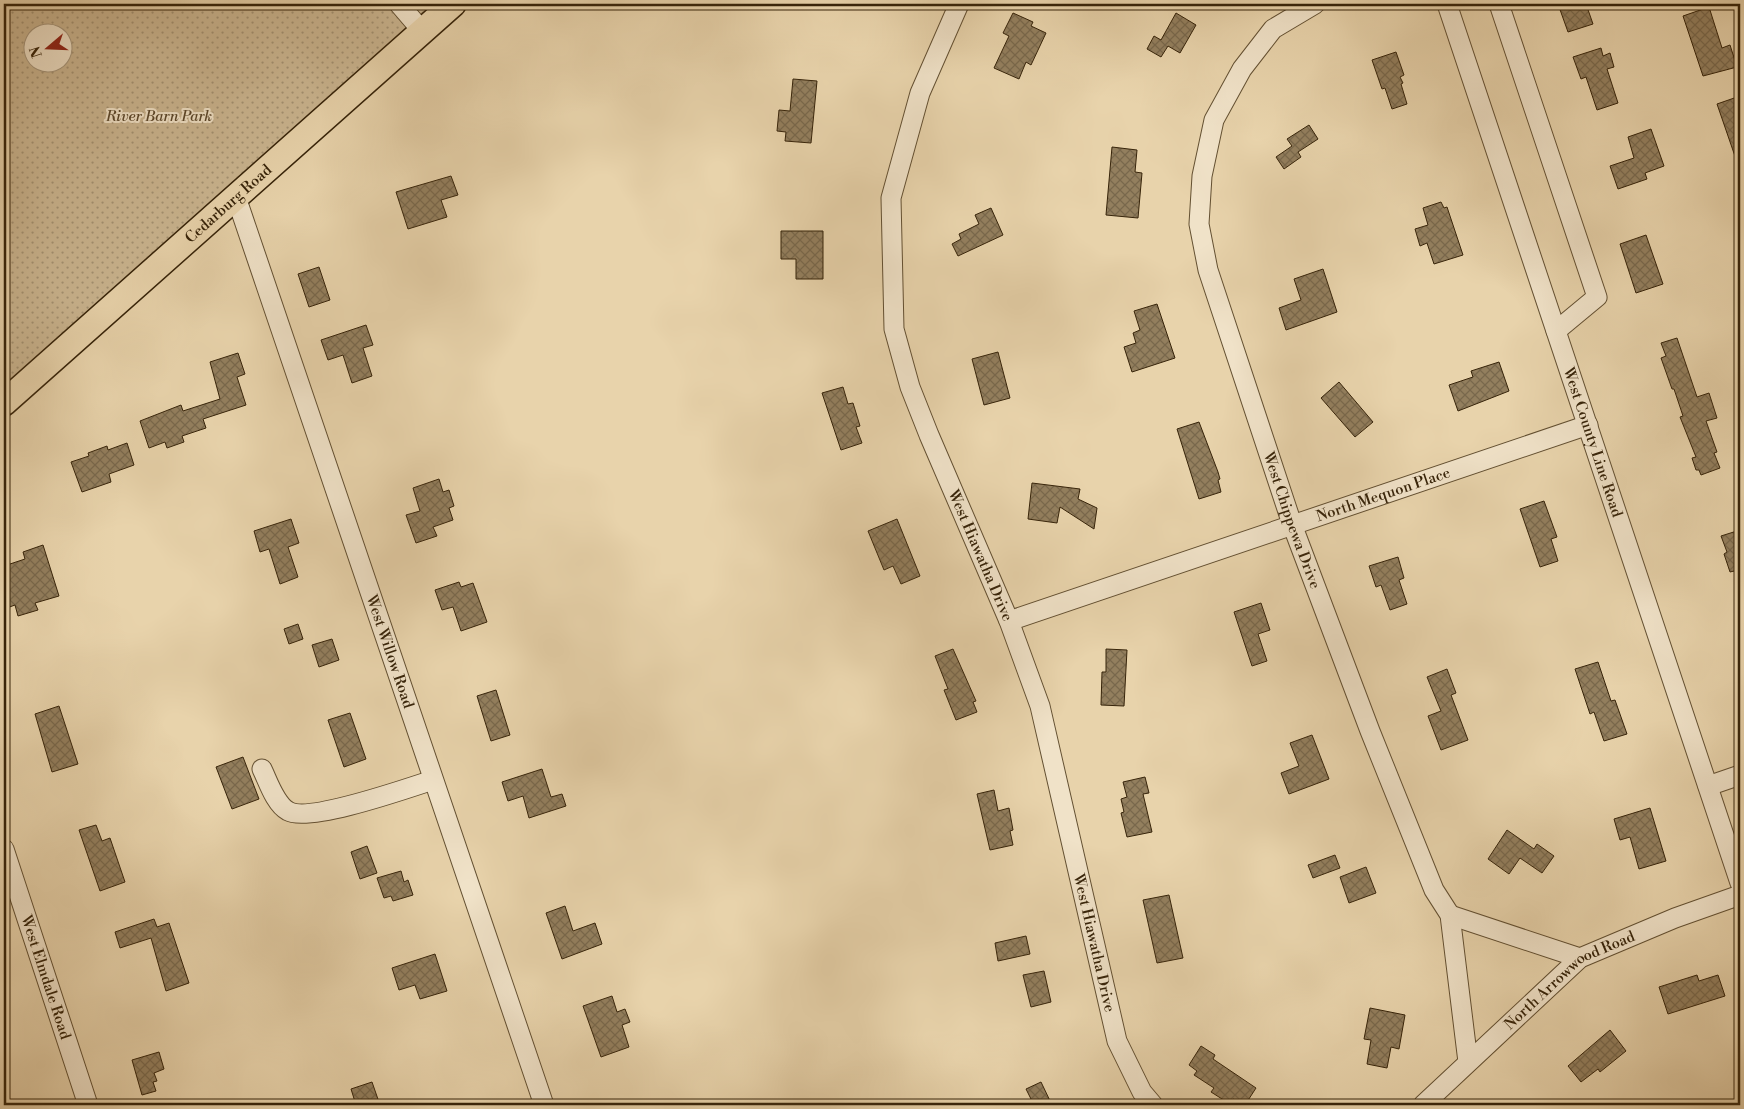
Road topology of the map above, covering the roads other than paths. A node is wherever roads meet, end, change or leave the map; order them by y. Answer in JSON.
{"nodes":[{"id":1,"x":399,"y":4,"type":"edge"},
{"id":2,"x":959,"y":4,"type":"edge"},
{"id":3,"x":1315,"y":4,"type":"edge"},
{"id":4,"x":1447,"y":4,"type":"edge"},
{"id":5,"x":1499,"y":4,"type":"edge"},
{"id":6,"x":444,"y":7,"type":"edge"},
{"id":7,"x":423,"y":32,"type":"junction"},
{"id":8,"x":236,"y":197,"type":"junction"},
{"id":9,"x":1556,"y":331,"type":"junction"},
{"id":10,"x":4,"y":403,"type":"edge"},
{"id":11,"x":1588,"y":425,"type":"junction"},
{"id":12,"x":1293,"y":527,"type":"junction"},
{"id":13,"x":1009,"y":621,"type":"junction"},
{"id":14,"x":262,"y":769,"type":"dead end"},
{"id":15,"x":1740,"y":775,"type":"edge"},
{"id":16,"x":433,"y":780,"type":"junction"},
{"id":17,"x":1708,"y":786,"type":"junction"},
{"id":18,"x":4,"y":849,"type":"edge"},
{"id":19,"x":1740,"y":883,"type":"edge"},
{"id":20,"x":1740,"y":895,"type":"edge"},
{"id":21,"x":1450,"y":916,"type":"junction"},
{"id":22,"x":1580,"y":958,"type":"junction"},
{"id":23,"x":1468,"y":1062,"type":"junction"},
{"id":24,"x":88,"y":1105,"type":"edge"},
{"id":25,"x":544,"y":1105,"type":"edge"},
{"id":26,"x":1153,"y":1105,"type":"edge"},
{"id":27,"x":1423,"y":1105,"type":"edge"}],
"edges":[{"from":1,"to":7,"type":"street"},
{"from":2,"to":13,"type":"street","name":"West Hiawatha Drive"},
{"from":3,"to":12,"type":"street","name":"West Chippewa Drive"},
{"from":4,"to":9,"type":"street","name":"West County Line Road"},
{"from":5,"to":9,"type":"street"},
{"from":6,"to":7,"type":"main road","name":"Cedarburg Road"},
{"from":7,"to":8,"type":"main road","name":"Cedarburg Road"},
{"from":8,"to":10,"type":"main road","name":"Cedarburg Road"},
{"from":8,"to":16,"type":"street","name":"West Willow Road"},
{"from":9,"to":11,"type":"street","name":"West County Line Road"},
{"from":11,"to":12,"type":"street","name":"North Mequon Place"},
{"from":11,"to":17,"type":"street","name":"West County Line Road"},
{"from":12,"to":13,"type":"street","name":"North Mequon Place"},
{"from":12,"to":21,"type":"street","name":"West Chippewa Drive"},
{"from":13,"to":26,"type":"street","name":"West Hiawatha Drive"},
{"from":14,"to":16,"type":"street"},
{"from":15,"to":17,"type":"street"},
{"from":16,"to":25,"type":"street","name":"West Willow Road"},
{"from":17,"to":19,"type":"street","name":"West County Line Road"},
{"from":18,"to":24,"type":"street","name":"West Elmdale Road"},
{"from":20,"to":22,"type":"street","name":"North Arrowwood Road"},
{"from":21,"to":22,"type":"street"},
{"from":21,"to":23,"type":"street","name":"West Chippewa Drive"},
{"from":22,"to":23,"type":"street","name":"North Arrowwood Road"},
{"from":23,"to":27,"type":"street","name":"North Arrowwood Road"}]}
